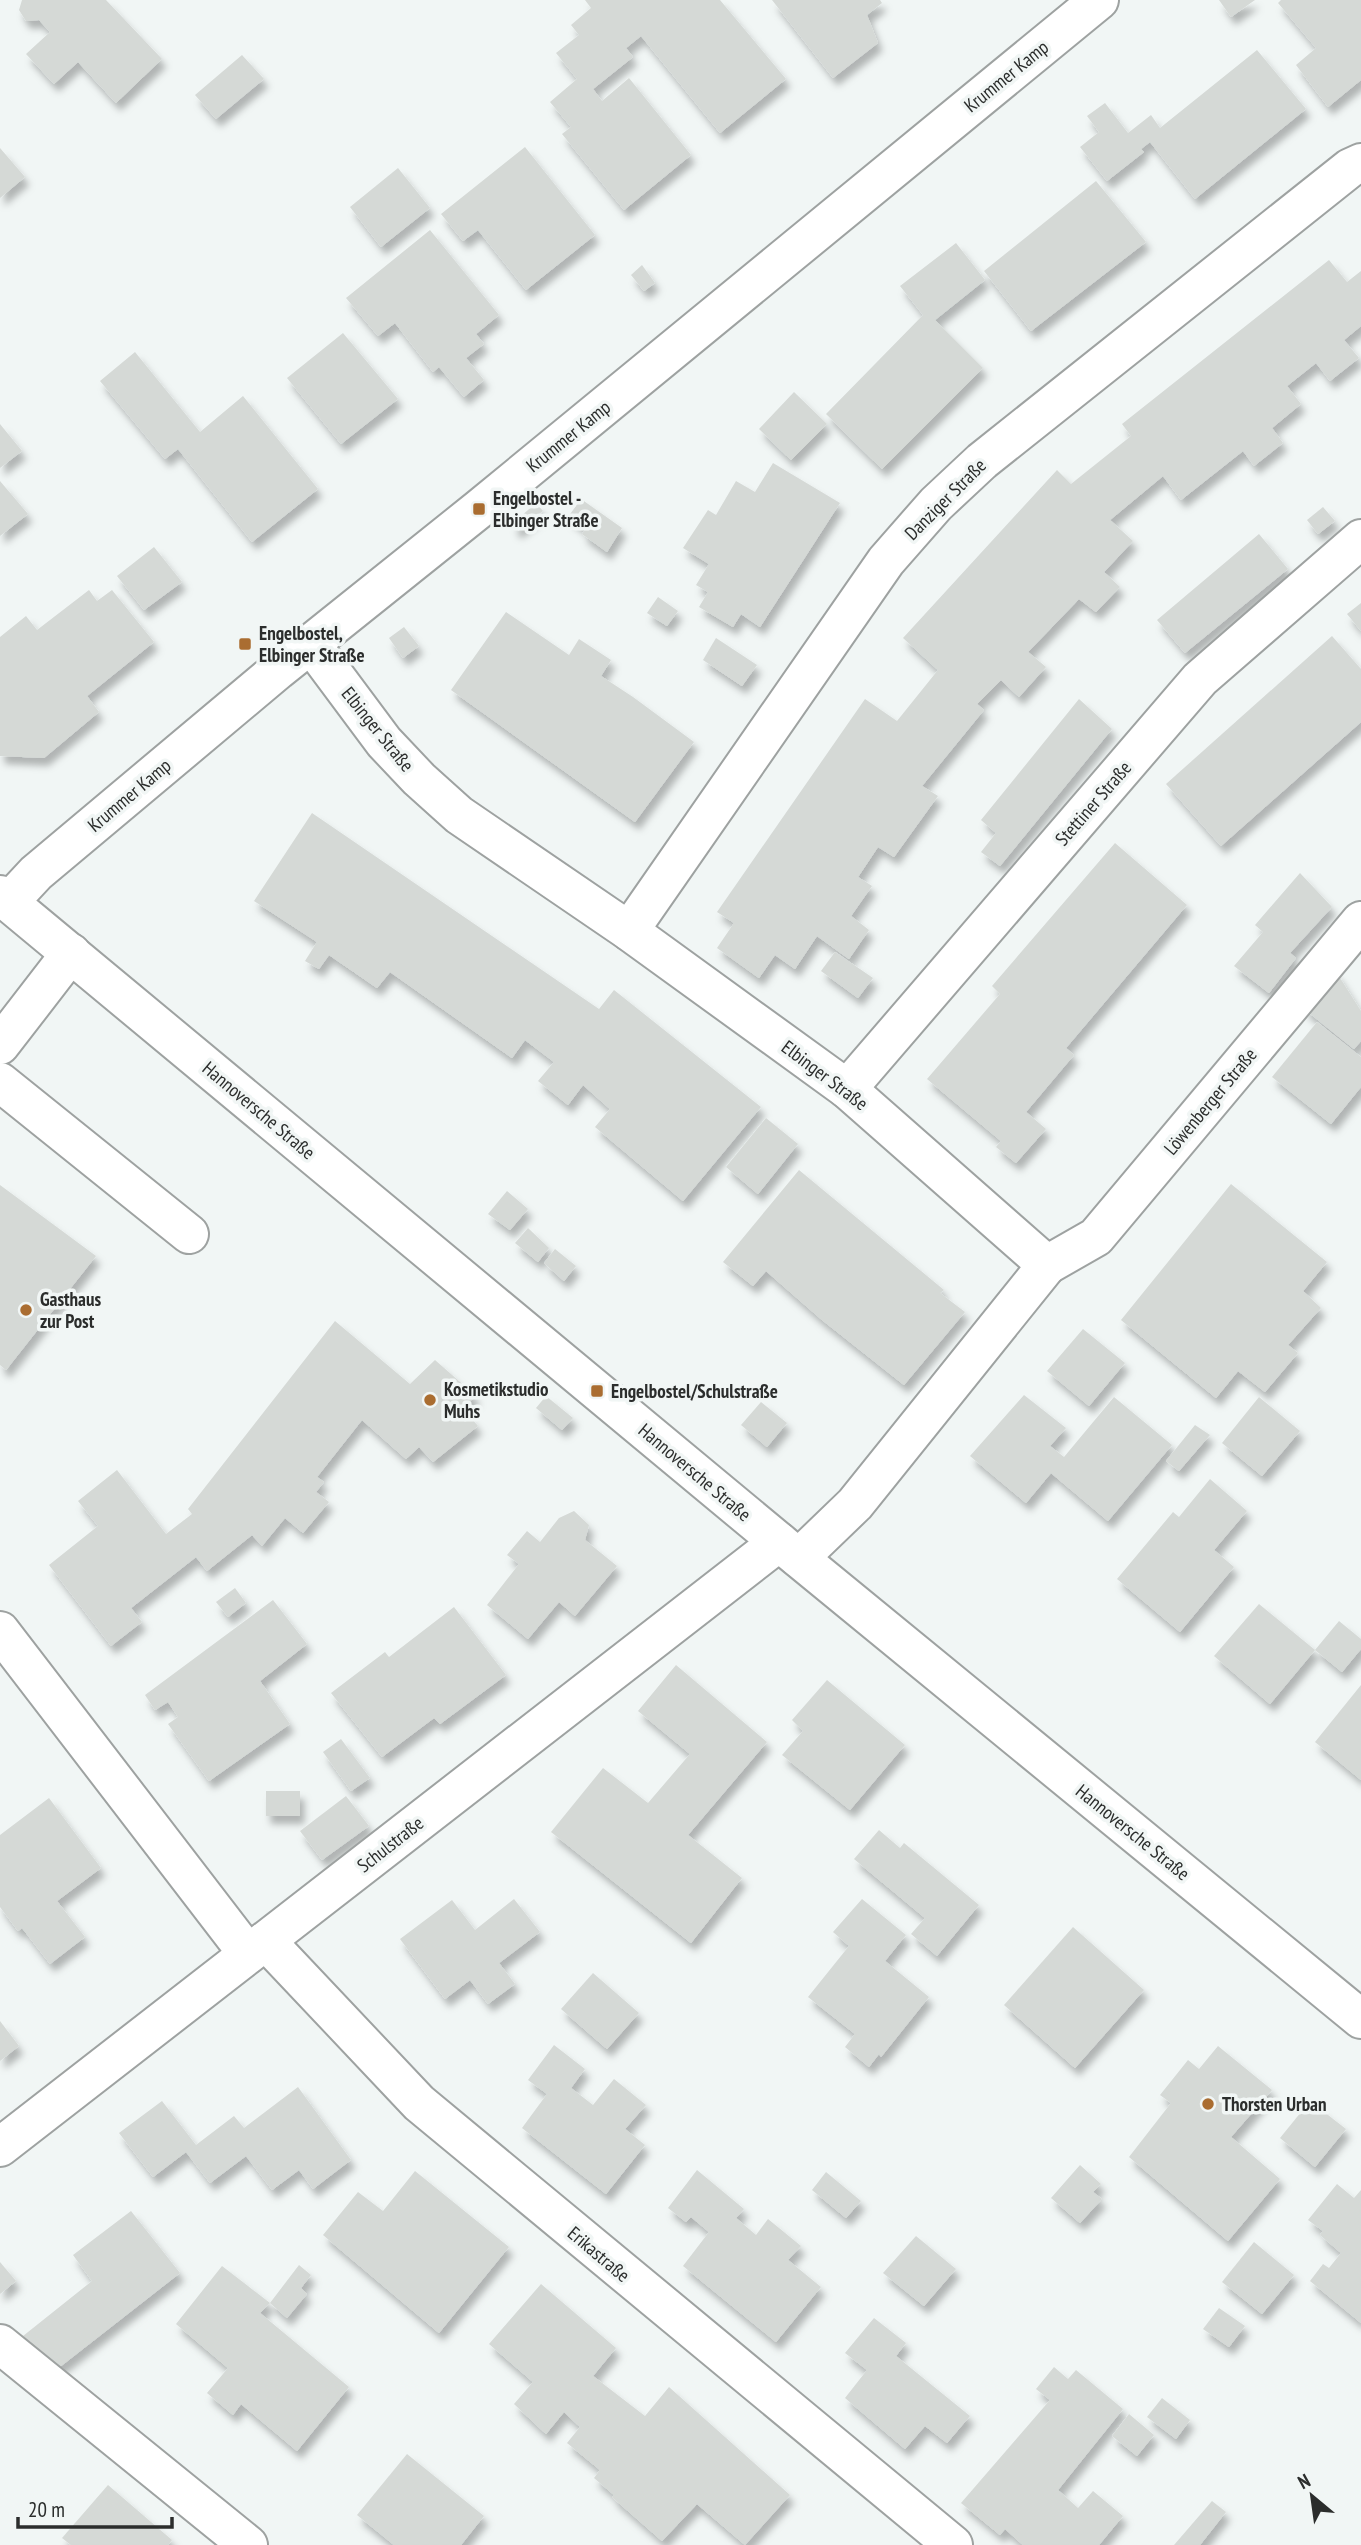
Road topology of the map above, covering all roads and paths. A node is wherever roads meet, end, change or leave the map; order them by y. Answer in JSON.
{"nodes":[{"id":1,"x":1099,"y":0,"type":"edge"},
{"id":2,"x":1361,"y":163,"type":"edge"},
{"id":3,"x":1361,"y":540,"type":"edge"},
{"id":4,"x":311,"y":644,"type":"junction"},
{"id":5,"x":5,"y":899,"type":"edge"},
{"id":6,"x":1361,"y":921,"type":"edge"},
{"id":7,"x":629,"y":931,"type":"junction"},
{"id":8,"x":71,"y":953,"type":"junction"},
{"id":9,"x":0,"y":1045,"type":"edge"},
{"id":10,"x":0,"y":1082,"type":"edge"},
{"id":11,"x":847,"y":1089,"type":"junction"},
{"id":12,"x":189,"y":1234,"type":"dead end"},
{"id":13,"x":1046,"y":1265,"type":"junction"},
{"id":14,"x":789,"y":1550,"type":"junction"},
{"id":15,"x":0,"y":1631,"type":"edge"},
{"id":16,"x":257,"y":1948,"type":"junction"},
{"id":17,"x":1361,"y":2019,"type":"edge"},
{"id":18,"x":0,"y":2147,"type":"edge"},
{"id":19,"x":0,"y":2343,"type":"edge"},
{"id":20,"x":247,"y":2545,"type":"edge"},
{"id":21,"x":953,"y":2545,"type":"edge"}],
"edges":[{"from":1,"to":4,"type":"street","name":"Krummer Kamp"},
{"from":2,"to":7,"type":"street","name":"Danziger Straße"},
{"from":3,"to":11,"type":"street","name":"Stettiner Straße"},
{"from":4,"to":5,"type":"street","name":"Krummer Kamp"},
{"from":4,"to":7,"type":"street","name":"Elbinger Straße"},
{"from":5,"to":8,"type":"street","name":"Hannoversche Straße"},
{"from":6,"to":13,"type":"street","name":"Löwenberger Straße"},
{"from":7,"to":11,"type":"street","name":"Elbinger Straße"},
{"from":8,"to":9,"type":"street"},
{"from":8,"to":14,"type":"street","name":"Hannoversche Straße"},
{"from":10,"to":12,"type":"street"},
{"from":11,"to":13,"type":"street","name":"Elbinger Straße"},
{"from":13,"to":14,"type":"street"},
{"from":14,"to":16,"type":"street","name":"Schulstraße"},
{"from":14,"to":17,"type":"street","name":"Hannoversche Straße"},
{"from":15,"to":16,"type":"street","name":"Erikastraße"},
{"from":16,"to":18,"type":"street","name":"Schulstraße"},
{"from":16,"to":21,"type":"street","name":"Erikastraße"},
{"from":19,"to":20,"type":"street"}]}
